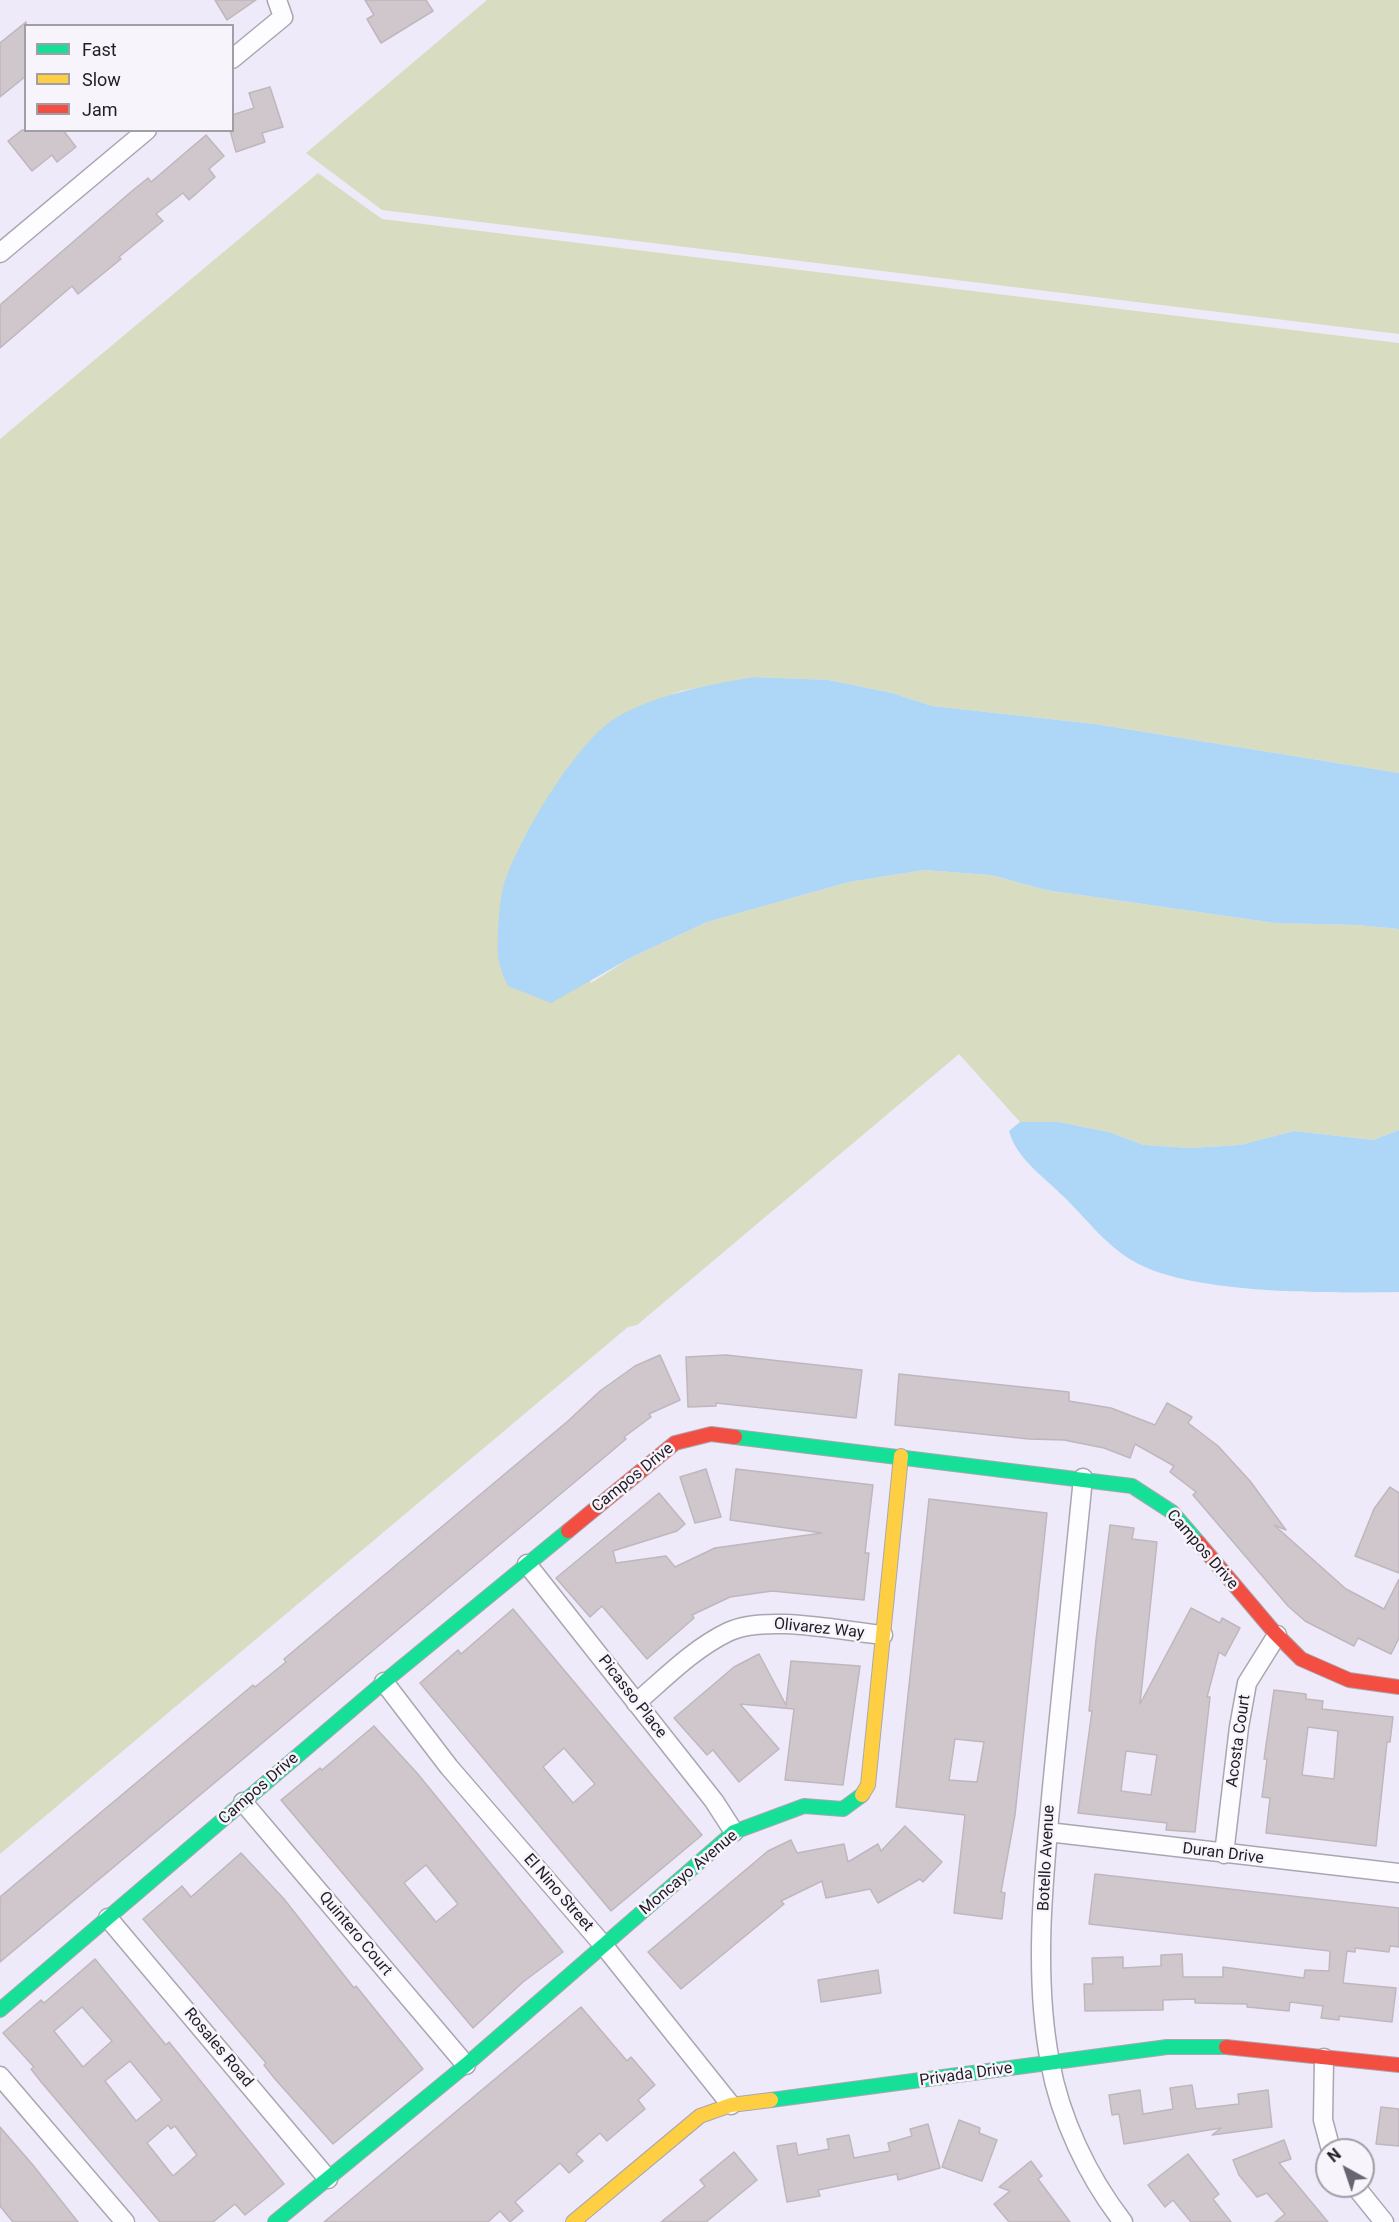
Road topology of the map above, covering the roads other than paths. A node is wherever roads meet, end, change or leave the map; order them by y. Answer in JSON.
{"nodes":[{"id":1,"x":280,"y":8,"type":"edge"},
{"id":2,"x":234,"y":57,"type":"edge"},
{"id":3,"x":145,"y":132,"type":"edge"},
{"id":4,"x":0,"y":253,"type":"edge"},
{"id":5,"x":901,"y":1456,"type":"junction"},
{"id":6,"x":1083,"y":1478,"type":"junction"},
{"id":7,"x":527,"y":1564,"type":"junction"},
{"id":8,"x":883,"y":1635,"type":"junction"},
{"id":9,"x":1277,"y":1635,"type":"junction"},
{"id":10,"x":384,"y":1682,"type":"junction"},
{"id":11,"x":1399,"y":1687,"type":"edge"},
{"id":12,"x":636,"y":1702,"type":"junction"},
{"id":13,"x":243,"y":1802,"type":"junction"},
{"id":14,"x":734,"y":1832,"type":"junction"},
{"id":15,"x":1048,"y":1832,"type":"junction"},
{"id":16,"x":1224,"y":1854,"type":"junction"},
{"id":17,"x":1399,"y":1873,"type":"edge"},
{"id":18,"x":108,"y":1918,"type":"junction"},
{"id":19,"x":604,"y":1946,"type":"junction"},
{"id":20,"x":0,"y":2010,"type":"edge"},
{"id":21,"x":1324,"y":2058,"type":"junction"},
{"id":22,"x":1050,"y":2063,"type":"junction"},
{"id":23,"x":466,"y":2065,"type":"junction"},
{"id":24,"x":1399,"y":2065,"type":"edge"},
{"id":25,"x":0,"y":2076,"type":"edge"},
{"id":26,"x":731,"y":2105,"type":"junction"},
{"id":27,"x":1328,"y":2138,"type":"edge"},
{"id":28,"x":328,"y":2179,"type":"junction"},
{"id":29,"x":1365,"y":2198,"type":"edge"},
{"id":30,"x":125,"y":2222,"type":"edge"},
{"id":31,"x":275,"y":2222,"type":"edge"},
{"id":32,"x":573,"y":2222,"type":"edge"},
{"id":33,"x":1123,"y":2222,"type":"edge"},
{"id":34,"x":1384,"y":2222,"type":"edge"}],
"edges":[{"from":1,"to":2,"type":"street"},
{"from":3,"to":4,"type":"street"},
{"from":5,"to":6,"type":"street","name":"Campos Drive"},
{"from":5,"to":7,"type":"street","name":"Campos Drive"},
{"from":5,"to":8,"type":"street","name":"Moncayo Avenue"},
{"from":6,"to":9,"type":"street","name":"Campos Drive"},
{"from":6,"to":15,"type":"street","name":"Botello Avenue"},
{"from":7,"to":10,"type":"street","name":"Campos Drive"},
{"from":7,"to":12,"type":"street","name":"Picasso Place"},
{"from":8,"to":12,"type":"street","name":"Olivarez Way"},
{"from":8,"to":14,"type":"street","name":"Moncayo Avenue"},
{"from":9,"to":11,"type":"street","name":"Campos Drive"},
{"from":9,"to":16,"type":"street","name":"Acosta Court"},
{"from":10,"to":13,"type":"street","name":"Campos Drive"},
{"from":10,"to":19,"type":"street","name":"El Nino Street"},
{"from":12,"to":14,"type":"street","name":"Picasso Place"},
{"from":13,"to":18,"type":"street","name":"Campos Drive"},
{"from":13,"to":23,"type":"street","name":"Quintero Court"},
{"from":14,"to":19,"type":"street","name":"Moncayo Avenue"},
{"from":15,"to":16,"type":"street","name":"Duran Drive"},
{"from":15,"to":22,"type":"street","name":"Botello Avenue"},
{"from":16,"to":17,"type":"street","name":"Duran Drive"},
{"from":18,"to":20,"type":"street","name":"Campos Drive"},
{"from":18,"to":28,"type":"street","name":"Rosales Road"},
{"from":19,"to":23,"type":"street","name":"Moncayo Avenue"},
{"from":19,"to":26,"type":"street","name":"El Nino Street"},
{"from":21,"to":22,"type":"street","name":"Privada Drive"},
{"from":21,"to":24,"type":"street","name":"Privada Drive"},
{"from":21,"to":27,"type":"street"},
{"from":22,"to":26,"type":"street","name":"Privada Drive"},
{"from":22,"to":33,"type":"street","name":"Botello Avenue"},
{"from":23,"to":28,"type":"street","name":"Moncayo Avenue"},
{"from":25,"to":30,"type":"street"},
{"from":26,"to":32,"type":"street","name":"Privada Drive"},
{"from":28,"to":31,"type":"street","name":"Moncayo Avenue"},
{"from":29,"to":34,"type":"street"}]}
